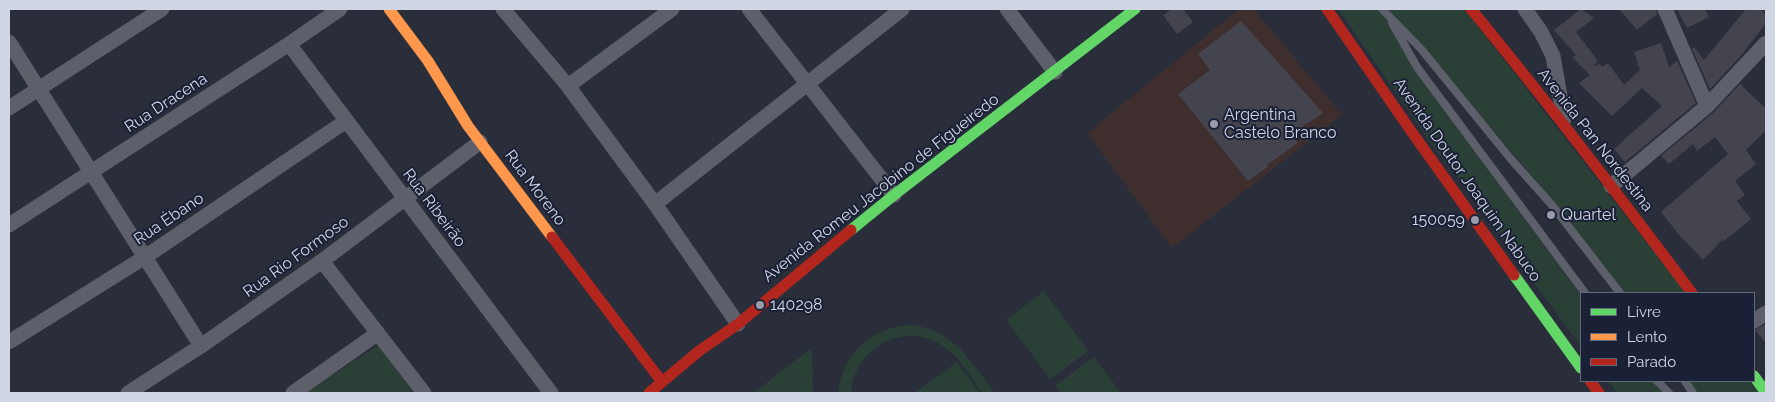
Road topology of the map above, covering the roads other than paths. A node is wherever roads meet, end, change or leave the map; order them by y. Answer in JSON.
{"nodes":[{"id":1,"x":162,"y":9,"type":"edge"},
{"id":2,"x":340,"y":9,"type":"edge"},
{"id":3,"x":389,"y":9,"type":"edge"},
{"id":4,"x":503,"y":9,"type":"edge"},
{"id":5,"x":672,"y":9,"type":"edge"},
{"id":6,"x":749,"y":9,"type":"edge"},
{"id":7,"x":902,"y":9,"type":"edge"},
{"id":8,"x":1008,"y":9,"type":"edge"},
{"id":9,"x":1134,"y":9,"type":"edge"},
{"id":10,"x":1327,"y":9,"type":"edge"},
{"id":11,"x":1382,"y":9,"type":"edge"},
{"id":12,"x":1471,"y":9,"type":"edge"},
{"id":13,"x":1525,"y":9,"type":"edge"},
{"id":14,"x":1665,"y":9,"type":"edge"},
{"id":15,"x":1388,"y":17,"type":"junction"},
{"id":16,"x":9,"y":42,"type":"edge"},
{"id":17,"x":1766,"y":43,"type":"edge"},
{"id":18,"x":289,"y":44,"type":"junction"},
{"id":19,"x":1055,"y":72,"type":"junction"},
{"id":20,"x":807,"y":83,"type":"junction"},
{"id":21,"x":568,"y":86,"type":"junction"},
{"id":22,"x":38,"y":89,"type":"junction"},
{"id":23,"x":1706,"y":106,"type":"junction"},
{"id":24,"x":9,"y":108,"type":"edge"},
{"id":25,"x":346,"y":121,"type":"junction"},
{"id":26,"x":1567,"y":130,"type":"junction"},
{"id":27,"x":480,"y":142,"type":"junction"},
{"id":28,"x":91,"y":172,"type":"junction"},
{"id":29,"x":1611,"y":186,"type":"junction"},
{"id":30,"x":894,"y":195,"type":"junction"},
{"id":31,"x":404,"y":199,"type":"junction"},
{"id":32,"x":655,"y":204,"type":"junction"},
{"id":33,"x":9,"y":225,"type":"edge"},
{"id":34,"x":145,"y":257,"type":"junction"},
{"id":35,"x":322,"y":261,"type":"junction"},
{"id":36,"x":1584,"y":292,"type":"edge"},
{"id":37,"x":1619,"y":292,"type":"edge"},
{"id":38,"x":1691,"y":292,"type":"edge"},
{"id":39,"x":1766,"y":313,"type":"edge"},
{"id":40,"x":1755,"y":320,"type":"edge"},
{"id":41,"x":738,"y":324,"type":"junction"},
{"id":42,"x":378,"y":333,"type":"junction"},
{"id":43,"x":9,"y":342,"type":"edge"},
{"id":44,"x":201,"y":346,"type":"junction"},
{"id":45,"x":1580,"y":367,"type":"edge"},
{"id":46,"x":1755,"y":378,"type":"edge"},
{"id":47,"x":662,"y":382,"type":"junction"},
{"id":48,"x":1591,"y":382,"type":"edge"},
{"id":49,"x":1658,"y":382,"type":"edge"},
{"id":50,"x":1686,"y":382,"type":"edge"},
{"id":51,"x":1764,"y":391,"type":"edge"},
{"id":52,"x":128,"y":393,"type":"edge"},
{"id":53,"x":292,"y":393,"type":"edge"},
{"id":54,"x":424,"y":393,"type":"edge"},
{"id":55,"x":551,"y":393,"type":"edge"},
{"id":56,"x":649,"y":393,"type":"edge"},
{"id":57,"x":1599,"y":393,"type":"edge"},
{"id":58,"x":1669,"y":393,"type":"edge"},
{"id":59,"x":1693,"y":393,"type":"edge"}],
"edges":[{"from":1,"to":22,"type":"street"},
{"from":2,"to":18,"type":"street","name":"Rua Dracena"},
{"from":3,"to":27,"type":"main road","name":"Rua Moreno"},
{"from":4,"to":21,"type":"street"},
{"from":5,"to":21,"type":"street"},
{"from":6,"to":20,"type":"street"},
{"from":7,"to":20,"type":"street"},
{"from":8,"to":19,"type":"street"},
{"from":9,"to":19,"type":"main road","name":"Avenida Romeu Jacobino de Figueiredo"},
{"from":10,"to":45,"type":"main road","name":"Avenida Doutor Joaquim Nabuco"},
{"from":11,"to":15,"type":"lane"},
{"from":12,"to":26,"type":"main road","name":"Avenida Pan Nordestina"},
{"from":13,"to":26,"type":"street"},
{"from":14,"to":23,"type":"street"},
{"from":15,"to":36,"type":"lane"},
{"from":15,"to":37,"type":"lane"},
{"from":16,"to":22,"type":"street"},
{"from":17,"to":23,"type":"street"},
{"from":18,"to":25,"type":"street","name":"Rua Ribeirão"},
{"from":18,"to":28,"type":"street","name":"Rua Dracena"},
{"from":19,"to":30,"type":"main road","name":"Avenida Romeu Jacobino de Figueiredo"},
{"from":20,"to":30,"type":"street"},
{"from":20,"to":32,"type":"street"},
{"from":21,"to":32,"type":"street"},
{"from":22,"to":24,"type":"street"},
{"from":22,"to":28,"type":"street"},
{"from":23,"to":29,"type":"street"},
{"from":25,"to":31,"type":"street","name":"Rua Ribeirão"},
{"from":25,"to":34,"type":"street","name":"Rua Ébano"},
{"from":26,"to":29,"type":"main road","name":"Avenida Pan Nordestina"},
{"from":27,"to":31,"type":"street","name":"Rua Rio Formoso"},
{"from":27,"to":47,"type":"main road","name":"Rua Moreno"},
{"from":28,"to":33,"type":"street","name":"Rua Dracena"},
{"from":28,"to":34,"type":"street"},
{"from":29,"to":38,"type":"main road","name":"Avenida Pan Nordestina"},
{"from":30,"to":41,"type":"main road","name":"Avenida Romeu Jacobino de Figueiredo"},
{"from":31,"to":35,"type":"street","name":"Rua Rio Formoso"},
{"from":31,"to":55,"type":"street","name":"Rua Ribeirão"},
{"from":32,"to":41,"type":"street"},
{"from":34,"to":43,"type":"street","name":"Rua Ébano"},
{"from":34,"to":44,"type":"street"},
{"from":35,"to":42,"type":"street"},
{"from":35,"to":44,"type":"street","name":"Rua Rio Formoso"},
{"from":39,"to":40,"type":"street"},
{"from":41,"to":47,"type":"main road","name":"Avenida Romeu Jacobino de Figueiredo"},
{"from":42,"to":53,"type":"street"},
{"from":42,"to":54,"type":"street"},
{"from":44,"to":52,"type":"street","name":"Rua Rio Formoso"},
{"from":46,"to":51,"type":"main road"},
{"from":47,"to":56,"type":"main road","name":"Avenida Romeu Jacobino de Figueiredo"},
{"from":48,"to":57,"type":"main road"},
{"from":49,"to":58,"type":"lane"},
{"from":50,"to":59,"type":"lane"}]}
